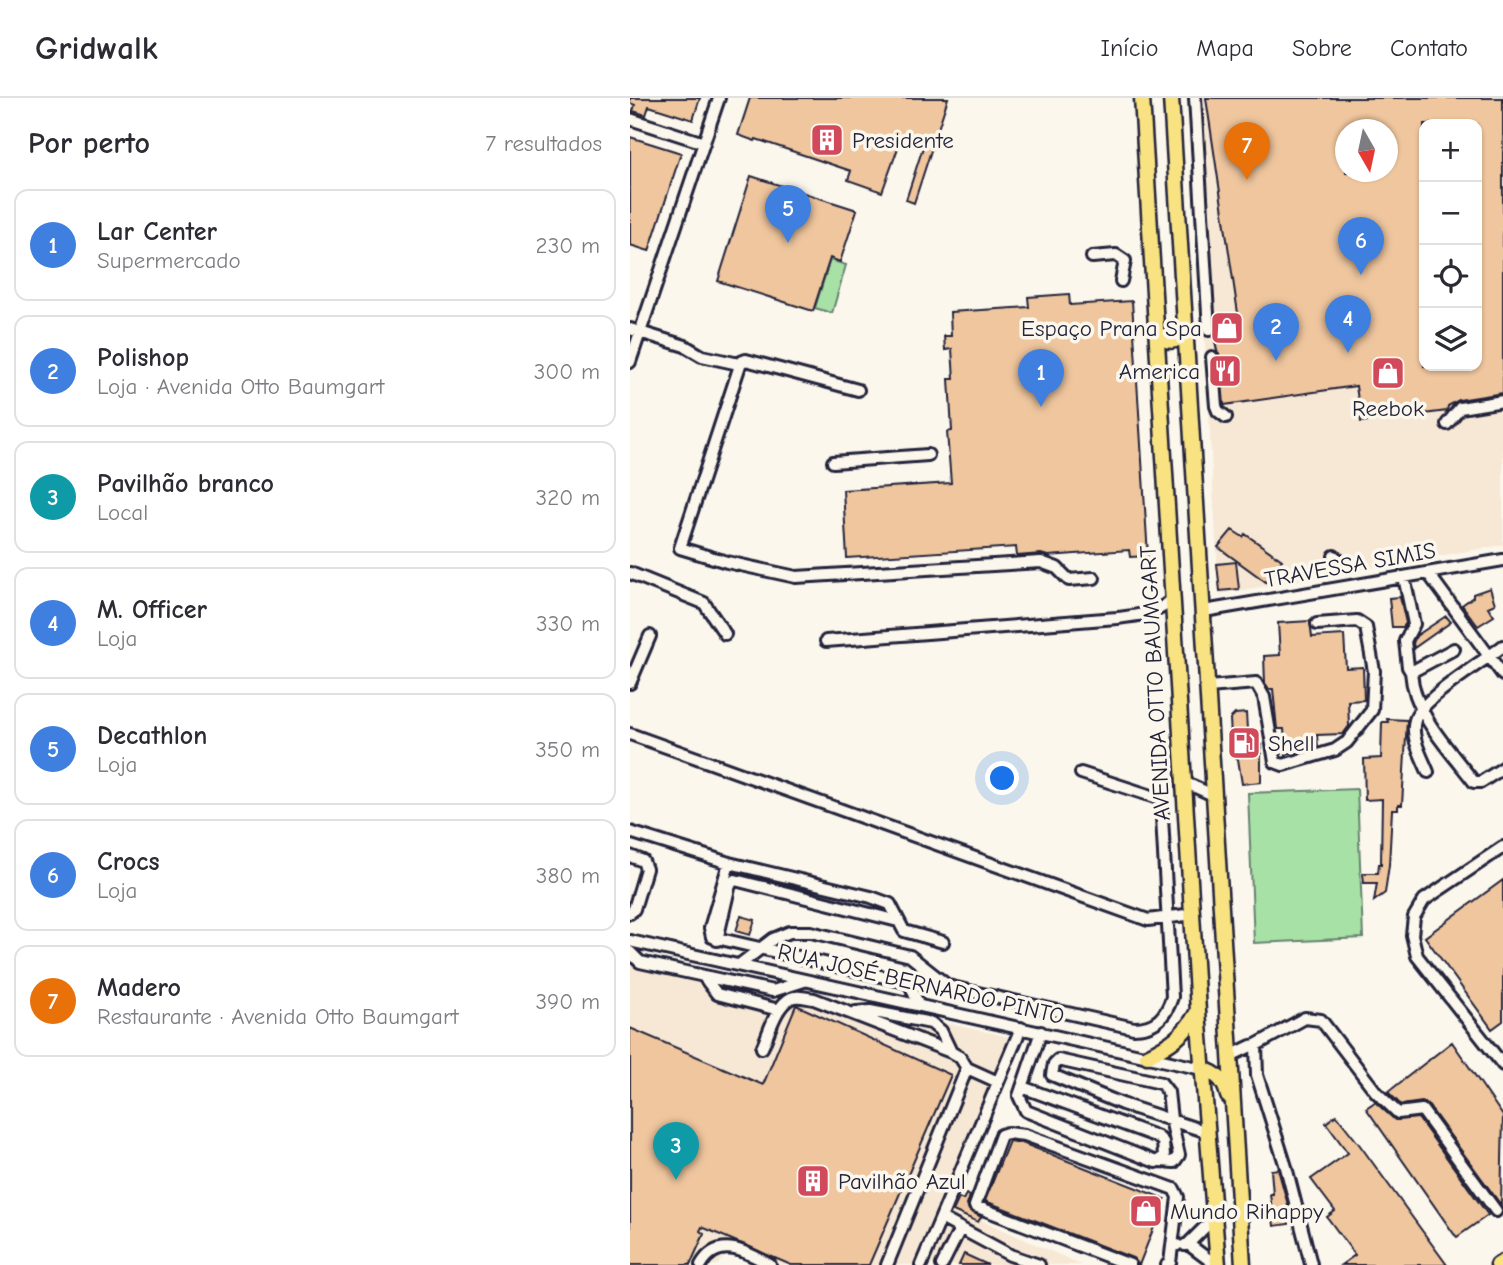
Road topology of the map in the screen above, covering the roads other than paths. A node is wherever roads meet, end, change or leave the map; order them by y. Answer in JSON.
{"nodes":[{"id":1,"x":719,"y":98,"type":"edge"},
{"id":2,"x":1142,"y":98,"type":"edge"},
{"id":3,"x":1171,"y":98,"type":"edge"},
{"id":4,"x":1195,"y":98,"type":"edge"},
{"id":5,"x":630,"y":119,"type":"edge"},
{"id":6,"x":704,"y":143,"type":"junction"},
{"id":7,"x":1092,"y":257,"type":"dead end"},
{"id":8,"x":1121,"y":281,"type":"dead end"},
{"id":9,"x":1209,"y":330,"type":"dead end"},
{"id":10,"x":635,"y":331,"type":"edge"},
{"id":11,"x":1186,"y":332,"type":"junction"},
{"id":12,"x":1157,"y":333,"type":"junction"},
{"id":13,"x":1187,"y":355,"type":"junction"},
{"id":14,"x":1158,"y":357,"type":"junction"},
{"id":15,"x":1212,"y":357,"type":"dead end"},
{"id":16,"x":630,"y":362,"type":"edge"},
{"id":17,"x":739,"y":364,"type":"junction"},
{"id":18,"x":858,"y":390,"type":"dead end"},
{"id":19,"x":1503,"y":401,"type":"edge"},
{"id":20,"x":1226,"y":417,"type":"dead end"},
{"id":21,"x":1447,"y":424,"type":"dead end"},
{"id":22,"x":928,"y":455,"type":"dead end"},
{"id":23,"x":833,"y":462,"type":"dead end"},
{"id":24,"x":1334,"y":556,"type":"dead end"},
{"id":25,"x":1503,"y":560,"type":"edge"},
{"id":26,"x":1343,"y":564,"type":"dead end"},
{"id":27,"x":630,"y":573,"type":"edge"},
{"id":28,"x":1427,"y":573,"type":"junction"},
{"id":29,"x":1404,"y":577,"type":"junction"},
{"id":30,"x":1094,"y":578,"type":"dead end"},
{"id":31,"x":1173,"y":598,"type":"junction"},
{"id":32,"x":1204,"y":611,"type":"junction"},
{"id":33,"x":1317,"y":624,"type":"dead end"},
{"id":34,"x":725,"y":634,"type":"dead end"},
{"id":35,"x":650,"y":636,"type":"dead end"},
{"id":36,"x":826,"y":641,"type":"dead end"},
{"id":37,"x":1503,"y":646,"type":"edge"},
{"id":38,"x":1454,"y":649,"type":"dead end"},
{"id":39,"x":1489,"y":657,"type":"junction"},
{"id":40,"x":1411,"y":673,"type":"junction"},
{"id":41,"x":1503,"y":675,"type":"edge"},
{"id":42,"x":630,"y":683,"type":"edge"},
{"id":43,"x":1208,"y":687,"type":"junction"},
{"id":44,"x":1421,"y":711,"type":"junction"},
{"id":45,"x":630,"y":734,"type":"edge"},
{"id":46,"x":1503,"y":768,"type":"edge"},
{"id":47,"x":1428,"y":772,"type":"dead end"},
{"id":48,"x":1081,"y":773,"type":"dead end"},
{"id":49,"x":1184,"y":782,"type":"junction"},
{"id":50,"x":1213,"y":796,"type":"junction"},
{"id":51,"x":630,"y":832,"type":"edge"},
{"id":52,"x":1503,"y":847,"type":"edge"},
{"id":53,"x":630,"y":856,"type":"edge"},
{"id":54,"x":729,"y":863,"type":"junction"},
{"id":55,"x":630,"y":913,"type":"edge"},
{"id":56,"x":1167,"y":918,"type":"junction"},
{"id":57,"x":1194,"y":920,"type":"junction"},
{"id":58,"x":898,"y":921,"type":"junction"},
{"id":59,"x":1222,"y":924,"type":"junction"},
{"id":60,"x":717,"y":940,"type":"junction"},
{"id":61,"x":630,"y":941,"type":"edge"},
{"id":62,"x":943,"y":942,"type":"dead end"},
{"id":63,"x":759,"y":950,"type":"junction"},
{"id":64,"x":632,"y":957,"type":"edge"},
{"id":65,"x":739,"y":965,"type":"junction"},
{"id":66,"x":704,"y":977,"type":"junction"},
{"id":67,"x":806,"y":981,"type":"junction"},
{"id":68,"x":918,"y":1004,"type":"junction"},
{"id":69,"x":779,"y":1010,"type":"junction"},
{"id":70,"x":1198,"y":1011,"type":"junction"},
{"id":71,"x":849,"y":1012,"type":"junction"},
{"id":72,"x":1021,"y":1028,"type":"junction"},
{"id":73,"x":1041,"y":1032,"type":"junction"},
{"id":74,"x":1256,"y":1045,"type":"junction"},
{"id":75,"x":762,"y":1048,"type":"dead end"},
{"id":76,"x":1011,"y":1051,"type":"junction"},
{"id":77,"x":951,"y":1052,"type":"junction"},
{"id":78,"x":1033,"y":1056,"type":"junction"},
{"id":79,"x":1147,"y":1056,"type":"junction"},
{"id":80,"x":1230,"y":1056,"type":"junction"},
{"id":81,"x":1501,"y":1058,"type":"edge"},
{"id":82,"x":967,"y":1068,"type":"junction"},
{"id":83,"x":1202,"y":1069,"type":"junction"},
{"id":84,"x":998,"y":1082,"type":"junction"},
{"id":85,"x":1022,"y":1087,"type":"junction"},
{"id":86,"x":1122,"y":1104,"type":"junction"},
{"id":87,"x":1233,"y":1110,"type":"junction"},
{"id":88,"x":1107,"y":1119,"type":"junction"},
{"id":89,"x":1171,"y":1119,"type":"junction"},
{"id":90,"x":1207,"y":1132,"type":"junction"},
{"id":91,"x":1160,"y":1161,"type":"junction"},
{"id":92,"x":1496,"y":1211,"type":"dead end"},
{"id":93,"x":941,"y":1217,"type":"junction"},
{"id":94,"x":1214,"y":1218,"type":"junction"},
{"id":95,"x":960,"y":1229,"type":"junction"},
{"id":96,"x":1181,"y":1245,"type":"junction"},
{"id":97,"x":1503,"y":1262,"type":"edge"},
{"id":98,"x":1311,"y":1264,"type":"edge"},
{"id":99,"x":701,"y":1265,"type":"edge"},
{"id":100,"x":770,"y":1265,"type":"edge"},
{"id":101,"x":887,"y":1265,"type":"edge"},
{"id":102,"x":920,"y":1265,"type":"edge"},
{"id":103,"x":942,"y":1265,"type":"edge"},
{"id":104,"x":1040,"y":1265,"type":"edge"},
{"id":105,"x":1130,"y":1265,"type":"edge"},
{"id":106,"x":1167,"y":1265,"type":"edge"},
{"id":107,"x":1217,"y":1265,"type":"edge"},
{"id":108,"x":1243,"y":1265,"type":"edge"},
{"id":109,"x":1498,"y":1265,"type":"edge"}],
"edges":[{"from":1,"to":6,"type":"street"},
{"from":2,"to":12,"type":"main road","name":"AVENIDA OTTO BAUMGART"},
{"from":3,"to":11,"type":"main road"},
{"from":4,"to":9,"type":"street"},
{"from":5,"to":6,"type":"street"},
{"from":6,"to":10,"type":"street"},
{"from":7,"to":8,"type":"street"},
{"from":10,"to":16,"type":"street"},
{"from":10,"to":17,"type":"street"},
{"from":11,"to":12,"type":"main road"},
{"from":11,"to":13,"type":"main road"},
{"from":12,"to":14,"type":"main road","name":"AVENIDA OTTO BAUMGART"},
{"from":13,"to":14,"type":"main road"},
{"from":13,"to":32,"type":"main road"},
{"from":14,"to":31,"type":"main road","name":"AVENIDA OTTO BAUMGART"},
{"from":15,"to":20,"type":"street"},
{"from":17,"to":18,"type":"street"},
{"from":17,"to":30,"type":"street"},
{"from":19,"to":21,"type":"street"},
{"from":22,"to":23,"type":"street"},
{"from":24,"to":26,"type":"street"},
{"from":25,"to":28,"type":"street","name":"TRAVESSA SIMIS"},
{"from":27,"to":34,"type":"street"},
{"from":28,"to":29,"type":"street","name":"TRAVESSA SIMIS"},
{"from":28,"to":39,"type":"street"},
{"from":29,"to":32,"type":"street","name":"TRAVESSA SIMIS"},
{"from":29,"to":40,"type":"street"},
{"from":31,"to":36,"type":"street"},
{"from":31,"to":49,"type":"main road","name":"AVENIDA OTTO BAUMGART"},
{"from":32,"to":43,"type":"main road"},
{"from":33,"to":43,"type":"street"},
{"from":35,"to":42,"type":"street"},
{"from":37,"to":39,"type":"street"},
{"from":38,"to":40,"type":"street"},
{"from":39,"to":41,"type":"street"},
{"from":39,"to":44,"type":"street"},
{"from":40,"to":44,"type":"street"},
{"from":43,"to":50,"type":"main road"},
{"from":44,"to":46,"type":"street"},
{"from":44,"to":47,"type":"street"},
{"from":45,"to":56,"type":"street"},
{"from":48,"to":56,"type":"street"},
{"from":49,"to":50,"type":"street"},
{"from":49,"to":57,"type":"main road","name":"AVENIDA OTTO BAUMGART"},
{"from":50,"to":59,"type":"main road"},
{"from":51,"to":54,"type":"street"},
{"from":52,"to":81,"type":"street"},
{"from":53,"to":55,"type":"street"},
{"from":54,"to":58,"type":"street"},
{"from":54,"to":60,"type":"street"},
{"from":56,"to":57,"type":"street"},
{"from":56,"to":63,"type":"street"},
{"from":57,"to":59,"type":"main road"},
{"from":57,"to":70,"type":"main road","name":"AVENIDA OTTO BAUMGART"},
{"from":58,"to":60,"type":"street"},
{"from":58,"to":62,"type":"street"},
{"from":59,"to":80,"type":"main road"},
{"from":60,"to":63,"type":"street"},
{"from":61,"to":65,"type":"street","name":"RUA JOSÉ BERNARDO PINTO"},
{"from":63,"to":65,"type":"street"},
{"from":63,"to":68,"type":"street"},
{"from":64,"to":66,"type":"street"},
{"from":65,"to":67,"type":"street","name":"RUA JOSÉ BERNARDO PINTO"},
{"from":66,"to":67,"type":"street"},
{"from":66,"to":69,"type":"street"},
{"from":67,"to":68,"type":"street","name":"RUA JOSÉ BERNARDO PINTO"},
{"from":68,"to":72,"type":"street","name":"RUA JOSÉ BERNARDO PINTO"},
{"from":69,"to":71,"type":"street"},
{"from":69,"to":75,"type":"street"},
{"from":70,"to":79,"type":"main road"},
{"from":70,"to":83,"type":"main road","name":"AVENIDA OTTO BAUMGART"},
{"from":71,"to":77,"type":"street"},
{"from":71,"to":77,"type":"street"},
{"from":72,"to":73,"type":"street","name":"RUA JOSÉ BERNARDO PINTO"},
{"from":72,"to":76,"type":"street"},
{"from":73,"to":78,"type":"street"},
{"from":73,"to":79,"type":"street","name":"RUA JOSÉ BERNARDO PINTO"},
{"from":74,"to":80,"type":"street"},
{"from":74,"to":92,"type":"street"},
{"from":74,"to":98,"type":"street"},
{"from":76,"to":78,"type":"street"},
{"from":76,"to":84,"type":"street"},
{"from":77,"to":82,"type":"street"},
{"from":78,"to":85,"type":"street"},
{"from":79,"to":83,"type":"street","name":"RUA JOSÉ BERNARDO PINTO"},
{"from":80,"to":87,"type":"main road"},
{"from":82,"to":84,"type":"street"},
{"from":82,"to":101,"type":"street"},
{"from":83,"to":87,"type":"main road"},
{"from":83,"to":90,"type":"main road","name":"AVENIDA OTTO BAUMGART"},
{"from":84,"to":93,"type":"street"},
{"from":85,"to":88,"type":"street"},
{"from":85,"to":91,"type":"street"},
{"from":86,"to":88,"type":"street"},
{"from":86,"to":89,"type":"street"},
{"from":86,"to":89,"type":"street"},
{"from":87,"to":108,"type":"main road"},
{"from":88,"to":91,"type":"street"},
{"from":89,"to":90,"type":"street"},
{"from":89,"to":91,"type":"street"},
{"from":90,"to":94,"type":"main road","name":"AVENIDA OTTO BAUMGART"},
{"from":93,"to":95,"type":"street"},
{"from":93,"to":102,"type":"street"},
{"from":94,"to":96,"type":"street"},
{"from":94,"to":107,"type":"main road","name":"AVENIDA OTTO BAUMGART"},
{"from":95,"to":103,"type":"street"},
{"from":95,"to":104,"type":"street"},
{"from":96,"to":105,"type":"street"},
{"from":96,"to":106,"type":"street"},
{"from":96,"to":107,"type":"street"},
{"from":97,"to":109,"type":"main road"},
{"from":99,"to":100,"type":"street"}]}
